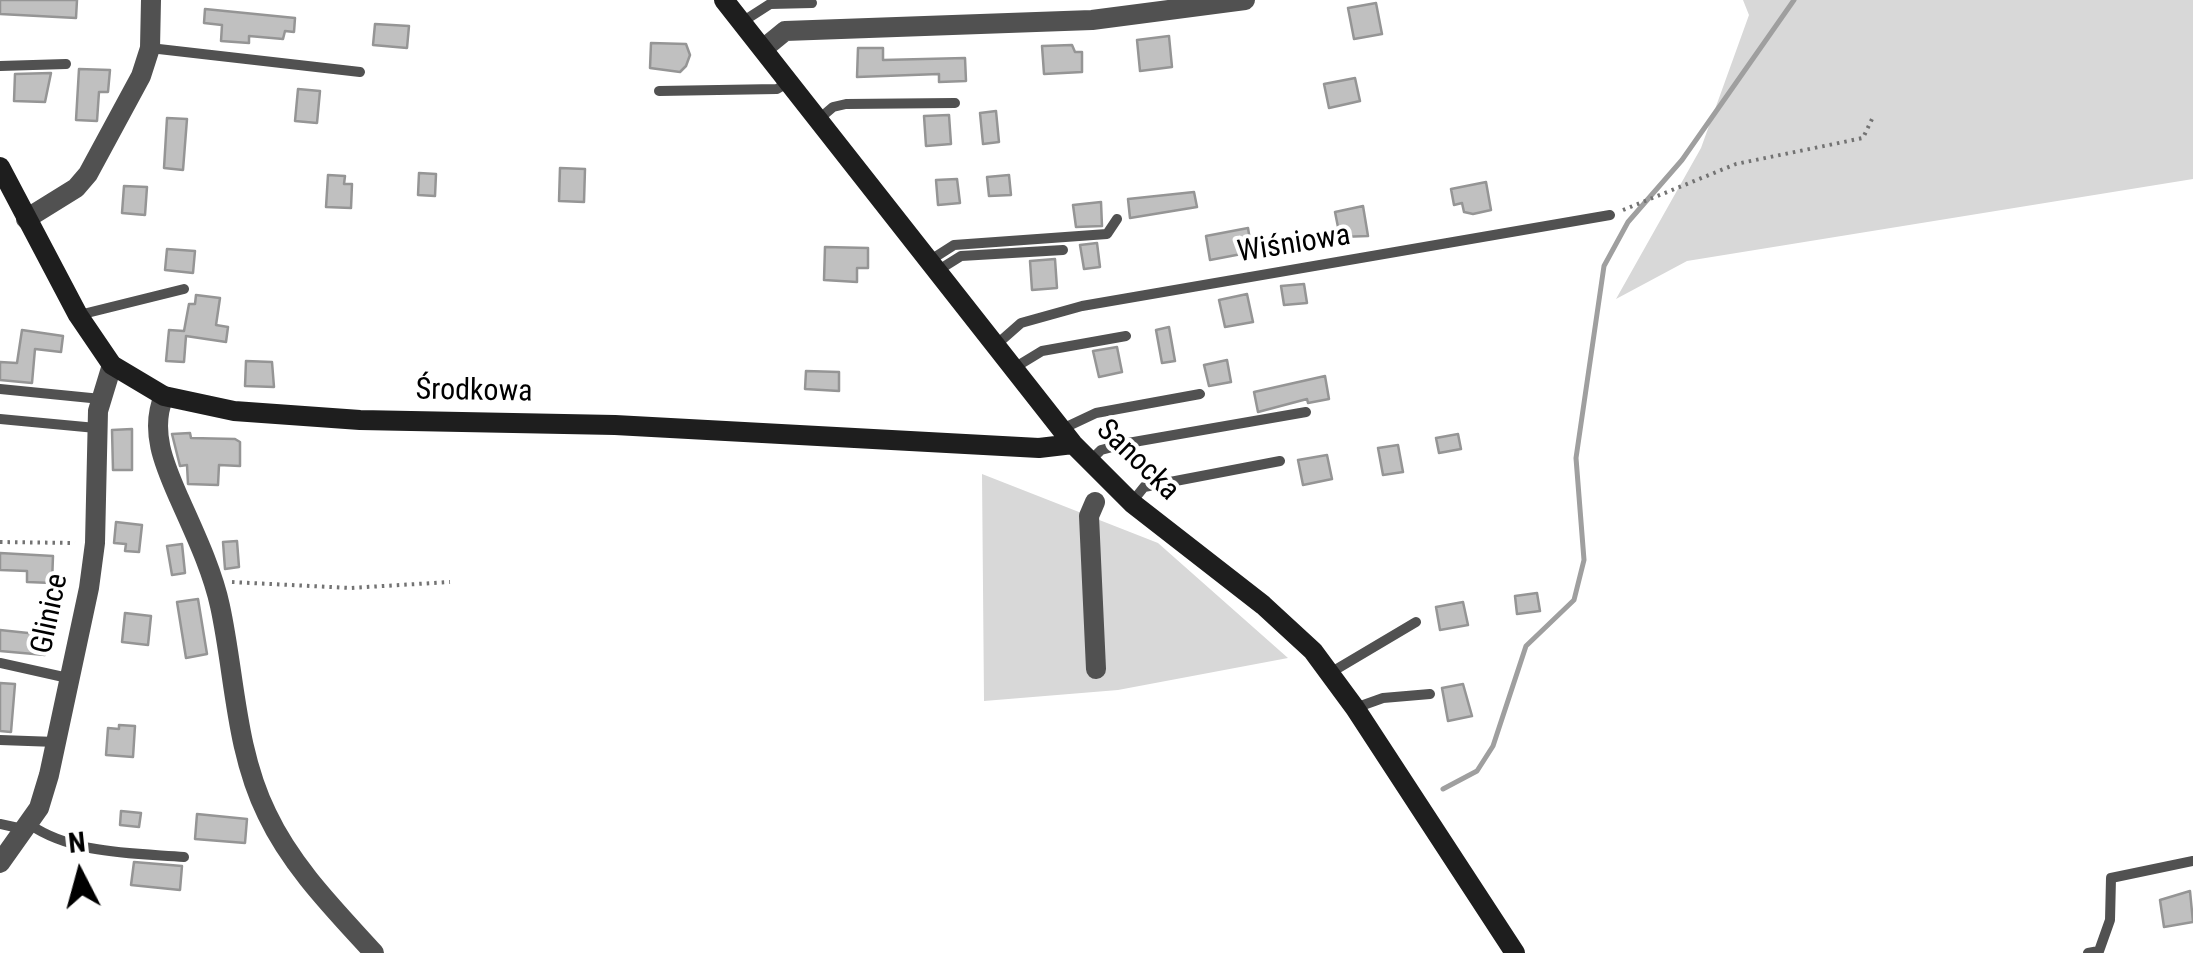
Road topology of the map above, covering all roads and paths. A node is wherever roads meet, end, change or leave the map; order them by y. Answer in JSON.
{"nodes":[{"id":1,"x":150,"y":0,"type":"edge"},
{"id":2,"x":724,"y":0,"type":"edge"},
{"id":3,"x":1246,"y":0,"type":"edge"},
{"id":4,"x":812,"y":2,"type":"dead end"},
{"id":5,"x":741,"y":22,"type":"junction"},
{"id":6,"x":150,"y":48,"type":"junction"},
{"id":7,"x":762,"y":50,"type":"junction"},
{"id":8,"x":66,"y":64,"type":"dead end"},
{"id":9,"x":0,"y":66,"type":"edge"},
{"id":10,"x":360,"y":72,"type":"dead end"},
{"id":11,"x":789,"y":82,"type":"junction"},
{"id":12,"x":659,"y":91,"type":"dead end"},
{"id":13,"x":955,"y":103,"type":"dead end"},
{"id":14,"x":1873,"y":117,"type":"dead end"},
{"id":15,"x":818,"y":120,"type":"junction"},
{"id":16,"x":0,"y":168,"type":"edge"},
{"id":17,"x":1610,"y":215,"type":"joint"},
{"id":18,"x":26,"y":219,"type":"junction"},
{"id":19,"x":1117,"y":219,"type":"dead end"},
{"id":20,"x":1064,"y":250,"type":"dead end"},
{"id":21,"x":933,"y":266,"type":"junction"},
{"id":22,"x":184,"y":289,"type":"dead end"},
{"id":23,"x":78,"y":315,"type":"junction"},
{"id":24,"x":1126,"y":336,"type":"dead end"},
{"id":25,"x":996,"y":345,"type":"junction"},
{"id":26,"x":112,"y":365,"type":"junction"},
{"id":27,"x":1014,"y":368,"type":"junction"},
{"id":28,"x":0,"y":389,"type":"edge"},
{"id":29,"x":1200,"y":394,"type":"dead end"},
{"id":30,"x":164,"y":396,"type":"junction"},
{"id":31,"x":101,"y":399,"type":"junction"},
{"id":32,"x":1306,"y":412,"type":"dead end"},
{"id":33,"x":0,"y":420,"type":"edge"},
{"id":34,"x":96,"y":428,"type":"junction"},
{"id":35,"x":1068,"y":436,"type":"junction"},
{"id":36,"x":1280,"y":461,"type":"dead end"},
{"id":37,"x":1089,"y":462,"type":"junction"},
{"id":38,"x":1095,"y":502,"type":"dead end"},
{"id":39,"x":1132,"y":502,"type":"junction"},
{"id":40,"x":0,"y":542,"type":"edge"},
{"id":41,"x":95,"y":543,"type":"junction"},
{"id":42,"x":212,"y":581,"type":"junction"},
{"id":43,"x":450,"y":582,"type":"dead end"},
{"id":44,"x":1416,"y":622,"type":"dead end"},
{"id":45,"x":0,"y":663,"type":"edge"},
{"id":46,"x":1096,"y":668,"type":"dead end"},
{"id":47,"x":1330,"y":673,"type":"junction"},
{"id":48,"x":68,"y":678,"type":"junction"},
{"id":49,"x":1430,"y":694,"type":"dead end"},
{"id":50,"x":1356,"y":708,"type":"junction"},
{"id":51,"x":0,"y":740,"type":"edge"},
{"id":52,"x":56,"y":742,"type":"junction"},
{"id":53,"x":0,"y":824,"type":"edge"},
{"id":54,"x":27,"y":827,"type":"junction"},
{"id":55,"x":184,"y":857,"type":"dead end"},
{"id":56,"x":2193,"y":861,"type":"edge"},
{"id":57,"x":0,"y":863,"type":"edge"},
{"id":58,"x":374,"y":953,"type":"edge"},
{"id":59,"x":1515,"y":953,"type":"edge"},
{"id":60,"x":2088,"y":953,"type":"edge"}],
"edges":[{"from":1,"to":6,"type":"street"},
{"from":2,"to":5,"type":"street","name":"Sanocka"},
{"from":3,"to":7,"type":"street"},
{"from":4,"to":5,"type":"lane"},
{"from":5,"to":7,"type":"street","name":"Sanocka"},
{"from":6,"to":10,"type":"lane"},
{"from":6,"to":18,"type":"street"},
{"from":7,"to":11,"type":"street","name":"Sanocka"},
{"from":8,"to":9,"type":"lane"},
{"from":11,"to":12,"type":"lane"},
{"from":11,"to":15,"type":"street","name":"Sanocka"},
{"from":13,"to":15,"type":"lane"},
{"from":14,"to":17,"type":"path"},
{"from":15,"to":21,"type":"street","name":"Sanocka"},
{"from":16,"to":18,"type":"street","name":"Środkowa"},
{"from":17,"to":25,"type":"lane","name":"Wiśniowa"},
{"from":18,"to":23,"type":"street","name":"Środkowa"},
{"from":19,"to":21,"type":"lane"},
{"from":20,"to":21,"type":"lane"},
{"from":21,"to":25,"type":"street","name":"Sanocka"},
{"from":22,"to":23,"type":"lane"},
{"from":23,"to":26,"type":"street","name":"Środkowa"},
{"from":24,"to":27,"type":"lane"},
{"from":25,"to":27,"type":"street","name":"Sanocka"},
{"from":26,"to":30,"type":"street","name":"Środkowa"},
{"from":26,"to":31,"type":"street","name":"Glinice"},
{"from":27,"to":35,"type":"street","name":"Sanocka"},
{"from":28,"to":31,"type":"lane"},
{"from":29,"to":35,"type":"lane"},
{"from":30,"to":35,"type":"street","name":"Środkowa"},
{"from":30,"to":42,"type":"street"},
{"from":31,"to":34,"type":"street","name":"Glinice"},
{"from":32,"to":37,"type":"lane"},
{"from":33,"to":34,"type":"lane"},
{"from":34,"to":41,"type":"street","name":"Glinice"},
{"from":35,"to":37,"type":"street","name":"Sanocka"},
{"from":36,"to":39,"type":"lane"},
{"from":37,"to":39,"type":"street","name":"Sanocka"},
{"from":38,"to":46,"type":"street"},
{"from":39,"to":47,"type":"street","name":"Sanocka"},
{"from":40,"to":41,"type":"path"},
{"from":41,"to":48,"type":"street","name":"Glinice"},
{"from":42,"to":43,"type":"path"},
{"from":42,"to":58,"type":"street"},
{"from":44,"to":47,"type":"lane"},
{"from":45,"to":48,"type":"lane"},
{"from":47,"to":50,"type":"street","name":"Sanocka"},
{"from":48,"to":52,"type":"street","name":"Glinice"},
{"from":49,"to":50,"type":"lane"},
{"from":50,"to":59,"type":"street","name":"Sanocka"},
{"from":51,"to":52,"type":"lane"},
{"from":52,"to":54,"type":"street","name":"Glinice"},
{"from":53,"to":54,"type":"lane"},
{"from":54,"to":55,"type":"lane"},
{"from":54,"to":57,"type":"street","name":"Glinice"},
{"from":56,"to":60,"type":"lane"}]}
